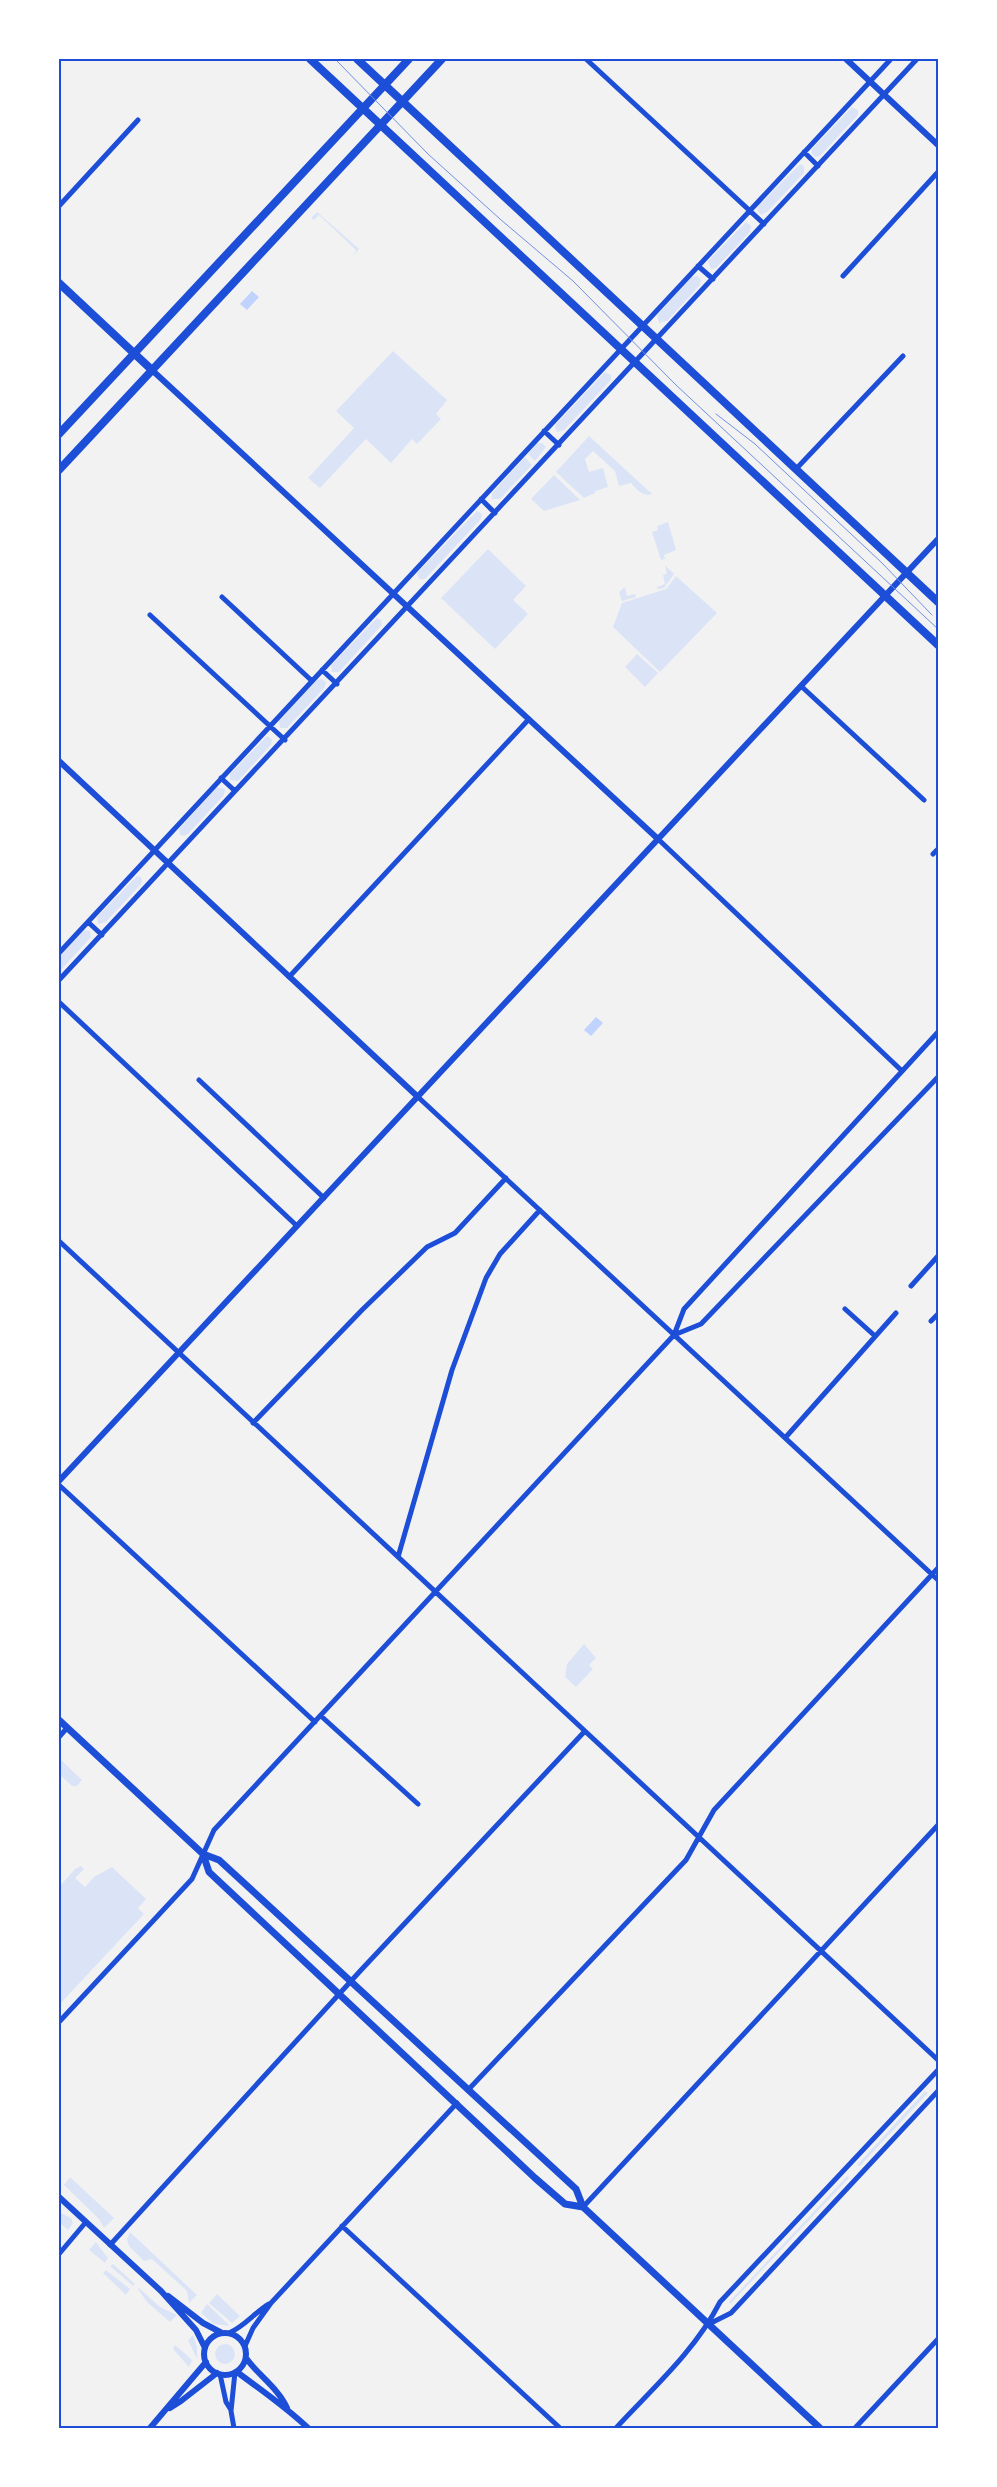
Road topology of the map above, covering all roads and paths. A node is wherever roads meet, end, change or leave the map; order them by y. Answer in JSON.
{"nodes":[{"id":1,"x":310,"y":59,"type":"edge"},
{"id":2,"x":357,"y":59,"type":"edge"},
{"id":3,"x":409,"y":59,"type":"edge"},
{"id":4,"x":442,"y":59,"type":"edge"},
{"id":5,"x":586,"y":59,"type":"edge"},
{"id":6,"x":846,"y":59,"type":"edge"},
{"id":7,"x":891,"y":59,"type":"edge"},
{"id":8,"x":917,"y":59,"type":"edge"},
{"id":9,"x":870,"y":82,"type":"junction"},
{"id":10,"x":384,"y":84,"type":"junction"},
{"id":11,"x":884,"y":95,"type":"junction"},
{"id":12,"x":403,"y":102,"type":"junction"},
{"id":13,"x":363,"y":108,"type":"junction"},
{"id":14,"x":138,"y":120,"type":"dead end"},
{"id":15,"x":382,"y":125,"type":"junction"},
{"id":16,"x":938,"y":145,"type":"edge"},
{"id":17,"x":804,"y":152,"type":"junction"},
{"id":18,"x":818,"y":166,"type":"junction"},
{"id":19,"x":938,"y":172,"type":"edge"},
{"id":20,"x":59,"y":206,"type":"edge"},
{"id":21,"x":749,"y":211,"type":"junction"},
{"id":22,"x":764,"y":224,"type":"junction"},
{"id":23,"x":698,"y":266,"type":"junction"},
{"id":24,"x":843,"y":276,"type":"dead end"},
{"id":25,"x":712,"y":279,"type":"junction"},
{"id":26,"x":59,"y":283,"type":"edge"},
{"id":27,"x":643,"y":325,"type":"junction"},
{"id":28,"x":657,"y":339,"type":"junction"},
{"id":29,"x":621,"y":348,"type":"junction"},
{"id":30,"x":134,"y":353,"type":"junction"},
{"id":31,"x":904,"y":356,"type":"dead end"},
{"id":32,"x":636,"y":362,"type":"junction"},
{"id":33,"x":153,"y":371,"type":"junction"},
{"id":34,"x":544,"y":432,"type":"junction"},
{"id":35,"x":59,"y":434,"type":"edge"},
{"id":36,"x":558,"y":445,"type":"junction"},
{"id":37,"x":796,"y":469,"type":"junction"},
{"id":38,"x":59,"y":470,"type":"edge"},
{"id":39,"x":480,"y":499,"type":"junction"},
{"id":40,"x":496,"y":513,"type":"junction"},
{"id":41,"x":938,"y":539,"type":"edge"},
{"id":42,"x":907,"y":572,"type":"junction"},
{"id":43,"x":393,"y":593,"type":"junction"},
{"id":44,"x":885,"y":596,"type":"junction"},
{"id":45,"x":222,"y":597,"type":"dead end"},
{"id":46,"x":938,"y":602,"type":"edge"},
{"id":47,"x":408,"y":607,"type":"junction"},
{"id":48,"x":150,"y":615,"type":"dead end"},
{"id":49,"x":938,"y":645,"type":"edge"},
{"id":50,"x":322,"y":670,"type":"junction"},
{"id":51,"x":312,"y":681,"type":"junction"},
{"id":52,"x":337,"y":684,"type":"junction"},
{"id":53,"x":801,"y":686,"type":"junction"},
{"id":54,"x":529,"y":719,"type":"junction"},
{"id":55,"x":270,"y":726,"type":"junction"},
{"id":56,"x":284,"y":740,"type":"junction"},
{"id":57,"x":59,"y":760,"type":"edge"},
{"id":58,"x":221,"y":778,"type":"junction"},
{"id":59,"x":235,"y":791,"type":"junction"},
{"id":60,"x":924,"y":800,"type":"dead end"},
{"id":61,"x":658,"y":839,"type":"junction"},
{"id":62,"x":938,"y":849,"type":"edge"},
{"id":63,"x":155,"y":850,"type":"junction"},
{"id":64,"x":933,"y":854,"type":"dead end"},
{"id":65,"x":169,"y":863,"type":"junction"},
{"id":66,"x":88,"y":922,"type":"junction"},
{"id":67,"x":102,"y":934,"type":"junction"},
{"id":68,"x":59,"y":953,"type":"edge"},
{"id":69,"x":289,"y":977,"type":"junction"},
{"id":70,"x":59,"y":980,"type":"edge"},
{"id":71,"x":59,"y":1002,"type":"edge"},
{"id":72,"x":938,"y":1032,"type":"edge"},
{"id":73,"x":902,"y":1071,"type":"junction"},
{"id":74,"x":938,"y":1077,"type":"edge"},
{"id":75,"x":199,"y":1080,"type":"dead end"},
{"id":76,"x":418,"y":1096,"type":"junction"},
{"id":77,"x":506,"y":1178,"type":"junction"},
{"id":78,"x":324,"y":1198,"type":"junction"},
{"id":79,"x":540,"y":1210,"type":"junction"},
{"id":80,"x":297,"y":1226,"type":"junction"},
{"id":81,"x":59,"y":1241,"type":"edge"},
{"id":82,"x":938,"y":1256,"type":"edge"},
{"id":83,"x":911,"y":1286,"type":"dead end"},
{"id":84,"x":845,"y":1309,"type":"dead end"},
{"id":85,"x":896,"y":1314,"type":"dead end"},
{"id":86,"x":938,"y":1314,"type":"edge"},
{"id":87,"x":931,"y":1321,"type":"dead end"},
{"id":88,"x":674,"y":1335,"type":"junction"},
{"id":89,"x":875,"y":1336,"type":"junction"},
{"id":90,"x":178,"y":1353,"type":"junction"},
{"id":91,"x":253,"y":1422,"type":"junction"},
{"id":92,"x":785,"y":1438,"type":"junction"},
{"id":93,"x":59,"y":1481,"type":"edge"},
{"id":94,"x":59,"y":1485,"type":"edge"},
{"id":95,"x":398,"y":1557,"type":"junction"},
{"id":96,"x":938,"y":1568,"type":"edge"},
{"id":97,"x":932,"y":1574,"type":"junction"},
{"id":98,"x":938,"y":1580,"type":"edge"},
{"id":99,"x":436,"y":1592,"type":"junction"},
{"id":100,"x":321,"y":1716,"type":"junction"},
{"id":101,"x":59,"y":1720,"type":"edge"},
{"id":102,"x":315,"y":1722,"type":"junction"},
{"id":103,"x":67,"y":1728,"type":"junction"},
{"id":104,"x":585,"y":1731,"type":"junction"},
{"id":105,"x":59,"y":1737,"type":"edge"},
{"id":106,"x":418,"y":1804,"type":"dead end"},
{"id":107,"x":938,"y":1825,"type":"edge"},
{"id":108,"x":698,"y":1837,"type":"junction"},
{"id":109,"x":203,"y":1854,"type":"junction"},
{"id":110,"x":821,"y":1951,"type":"junction"},
{"id":111,"x":351,"y":1982,"type":"junction"},
{"id":112,"x":340,"y":1995,"type":"junction"},
{"id":113,"x":59,"y":2022,"type":"edge"},
{"id":114,"x":938,"y":2060,"type":"edge"},
{"id":115,"x":938,"y":2070,"type":"edge"},
{"id":116,"x":468,"y":2090,"type":"junction"},
{"id":117,"x":938,"y":2091,"type":"edge"},
{"id":118,"x":457,"y":2103,"type":"junction"},
{"id":119,"x":59,"y":2197,"type":"edge"},
{"id":120,"x":583,"y":2207,"type":"junction"},
{"id":121,"x":86,"y":2222,"type":"junction"},
{"id":122,"x":342,"y":2226,"type":"junction"},
{"id":123,"x":110,"y":2245,"type":"junction"},
{"id":124,"x":59,"y":2254,"type":"edge"},
{"id":125,"x":161,"y":2291,"type":"junction"},
{"id":126,"x":271,"y":2303,"type":"junction"},
{"id":127,"x":709,"y":2324,"type":"junction"},
{"id":128,"x":225,"y":2333,"type":"junction"},
{"id":129,"x":938,"y":2339,"type":"edge"},
{"id":130,"x":245,"y":2346,"type":"junction"},
{"id":131,"x":205,"y":2348,"type":"junction"},
{"id":132,"x":246,"y":2358,"type":"junction"},
{"id":133,"x":206,"y":2362,"type":"junction"},
{"id":134,"x":236,"y":2372,"type":"junction"},
{"id":135,"x":218,"y":2373,"type":"junction"},
{"id":136,"x":170,"y":2408,"type":"junction"},
{"id":137,"x":287,"y":2408,"type":"junction"},
{"id":138,"x":231,"y":2411,"type":"junction"},
{"id":139,"x":150,"y":2428,"type":"edge"},
{"id":140,"x":234,"y":2428,"type":"edge"},
{"id":141,"x":308,"y":2428,"type":"edge"},
{"id":142,"x":560,"y":2428,"type":"edge"},
{"id":143,"x":616,"y":2428,"type":"edge"},
{"id":144,"x":820,"y":2428,"type":"edge"},
{"id":145,"x":856,"y":2428,"type":"edge"}],
"edges":[{"from":1,"to":13,"type":"main road"},
{"from":2,"to":10,"type":"main road"},
{"from":3,"to":10,"type":"main road"},
{"from":4,"to":12,"type":"main road"},
{"from":5,"to":21,"type":"street"},
{"from":6,"to":9,"type":"street"},
{"from":7,"to":9,"type":"street"},
{"from":8,"to":11,"type":"street"},
{"from":9,"to":11,"type":"street"},
{"from":9,"to":17,"type":"street"},
{"from":10,"to":12,"type":"main road"},
{"from":10,"to":13,"type":"main road"},
{"from":11,"to":16,"type":"street"},
{"from":11,"to":18,"type":"street"},
{"from":12,"to":15,"type":"main road"},
{"from":12,"to":27,"type":"main road"},
{"from":13,"to":15,"type":"main road"},
{"from":13,"to":30,"type":"main road"},
{"from":14,"to":20,"type":"street"},
{"from":15,"to":29,"type":"main road"},
{"from":15,"to":33,"type":"main road"},
{"from":17,"to":18,"type":"street"},
{"from":17,"to":21,"type":"street"},
{"from":18,"to":22,"type":"street"},
{"from":19,"to":24,"type":"street"},
{"from":21,"to":22,"type":"street"},
{"from":21,"to":23,"type":"street"},
{"from":22,"to":25,"type":"street"},
{"from":23,"to":25,"type":"street"},
{"from":23,"to":27,"type":"street"},
{"from":25,"to":28,"type":"street"},
{"from":26,"to":30,"type":"main road"},
{"from":27,"to":28,"type":"main road"},
{"from":27,"to":29,"type":"street"},
{"from":28,"to":32,"type":"street"},
{"from":28,"to":37,"type":"main road"},
{"from":29,"to":32,"type":"main road"},
{"from":29,"to":34,"type":"street"},
{"from":30,"to":33,"type":"main road"},
{"from":30,"to":35,"type":"main road"},
{"from":31,"to":37,"type":"street"},
{"from":32,"to":36,"type":"street"},
{"from":32,"to":44,"type":"main road"},
{"from":33,"to":38,"type":"main road"},
{"from":33,"to":43,"type":"street"},
{"from":34,"to":36,"type":"street"},
{"from":34,"to":39,"type":"street"},
{"from":36,"to":40,"type":"street"},
{"from":37,"to":42,"type":"main road"},
{"from":39,"to":40,"type":"street"},
{"from":39,"to":43,"type":"street"},
{"from":40,"to":47,"type":"street"},
{"from":41,"to":42,"type":"street"},
{"from":42,"to":44,"type":"street"},
{"from":42,"to":46,"type":"main road"},
{"from":43,"to":47,"type":"street"},
{"from":43,"to":50,"type":"street"},
{"from":44,"to":49,"type":"main road"},
{"from":44,"to":53,"type":"street"},
{"from":45,"to":51,"type":"street"},
{"from":47,"to":52,"type":"street"},
{"from":47,"to":54,"type":"street"},
{"from":48,"to":55,"type":"street"},
{"from":50,"to":51,"type":"street"},
{"from":50,"to":52,"type":"street"},
{"from":51,"to":55,"type":"street"},
{"from":52,"to":56,"type":"street"},
{"from":53,"to":60,"type":"street"},
{"from":53,"to":61,"type":"street"},
{"from":54,"to":61,"type":"street"},
{"from":54,"to":69,"type":"street"},
{"from":55,"to":56,"type":"street"},
{"from":55,"to":58,"type":"street"},
{"from":56,"to":59,"type":"street"},
{"from":57,"to":63,"type":"street"},
{"from":58,"to":59,"type":"street"},
{"from":58,"to":63,"type":"street"},
{"from":59,"to":65,"type":"street"},
{"from":61,"to":73,"type":"street"},
{"from":61,"to":76,"type":"street"},
{"from":62,"to":64,"type":"street"},
{"from":63,"to":65,"type":"street"},
{"from":63,"to":66,"type":"street"},
{"from":65,"to":67,"type":"street"},
{"from":65,"to":69,"type":"street"},
{"from":66,"to":67,"type":"street"},
{"from":66,"to":68,"type":"street"},
{"from":67,"to":70,"type":"street"},
{"from":69,"to":76,"type":"street"},
{"from":71,"to":80,"type":"street"},
{"from":72,"to":73,"type":"street"},
{"from":73,"to":88,"type":"street"},
{"from":74,"to":88,"type":"street"},
{"from":75,"to":78,"type":"street"},
{"from":76,"to":77,"type":"street"},
{"from":76,"to":78,"type":"street"},
{"from":77,"to":79,"type":"street"},
{"from":77,"to":91,"type":"street"},
{"from":78,"to":80,"type":"street"},
{"from":79,"to":88,"type":"street"},
{"from":79,"to":95,"type":"street"},
{"from":80,"to":90,"type":"street"},
{"from":81,"to":90,"type":"street"},
{"from":82,"to":83,"type":"street"},
{"from":84,"to":89,"type":"street"},
{"from":85,"to":89,"type":"street"},
{"from":86,"to":87,"type":"street"},
{"from":88,"to":92,"type":"street"},
{"from":88,"to":99,"type":"street"},
{"from":89,"to":92,"type":"street"},
{"from":90,"to":91,"type":"street"},
{"from":90,"to":93,"type":"street"},
{"from":91,"to":95,"type":"street"},
{"from":92,"to":97,"type":"street"},
{"from":94,"to":102,"type":"street"},
{"from":95,"to":99,"type":"street"},
{"from":96,"to":97,"type":"street"},
{"from":97,"to":98,"type":"street"},
{"from":97,"to":108,"type":"street"},
{"from":99,"to":100,"type":"street"},
{"from":99,"to":104,"type":"street"},
{"from":100,"to":102,"type":"street"},
{"from":100,"to":106,"type":"street"},
{"from":101,"to":103,"type":"main road"},
{"from":102,"to":109,"type":"street"},
{"from":103,"to":105,"type":"street"},
{"from":103,"to":109,"type":"main road"},
{"from":104,"to":108,"type":"street"},
{"from":104,"to":111,"type":"street"},
{"from":107,"to":110,"type":"street"},
{"from":108,"to":110,"type":"street"},
{"from":108,"to":116,"type":"street"},
{"from":109,"to":111,"type":"main road"},
{"from":109,"to":112,"type":"main road"},
{"from":109,"to":113,"type":"street"},
{"from":110,"to":114,"type":"street"},
{"from":110,"to":120,"type":"street"},
{"from":111,"to":112,"type":"street"},
{"from":111,"to":116,"type":"main road"},
{"from":112,"to":118,"type":"main road"},
{"from":112,"to":123,"type":"street"},
{"from":115,"to":127,"type":"street"},
{"from":116,"to":120,"type":"main road"},
{"from":117,"to":127,"type":"street"},
{"from":118,"to":120,"type":"main road"},
{"from":118,"to":122,"type":"street"},
{"from":119,"to":121,"type":"street"},
{"from":120,"to":127,"type":"main road"},
{"from":121,"to":123,"type":"street"},
{"from":121,"to":124,"type":"street"},
{"from":122,"to":126,"type":"street"},
{"from":122,"to":142,"type":"street"},
{"from":123,"to":125,"type":"street"},
{"from":125,"to":128,"type":"street"},
{"from":125,"to":131,"type":"street"},
{"from":126,"to":128,"type":"street"},
{"from":126,"to":130,"type":"street"},
{"from":127,"to":143,"type":"street"},
{"from":127,"to":144,"type":"main road"},
{"from":128,"to":130,"type":"street"},
{"from":128,"to":131,"type":"street"},
{"from":129,"to":145,"type":"street"},
{"from":130,"to":132,"type":"street"},
{"from":131,"to":133,"type":"street"},
{"from":132,"to":134,"type":"street"},
{"from":132,"to":137,"type":"street"},
{"from":133,"to":135,"type":"street"},
{"from":133,"to":136,"type":"street"},
{"from":134,"to":135,"type":"street"},
{"from":134,"to":137,"type":"street"},
{"from":134,"to":138,"type":"street"},
{"from":135,"to":136,"type":"street"},
{"from":135,"to":138,"type":"street"},
{"from":136,"to":139,"type":"street"},
{"from":137,"to":141,"type":"street"},
{"from":138,"to":140,"type":"street"}]}
